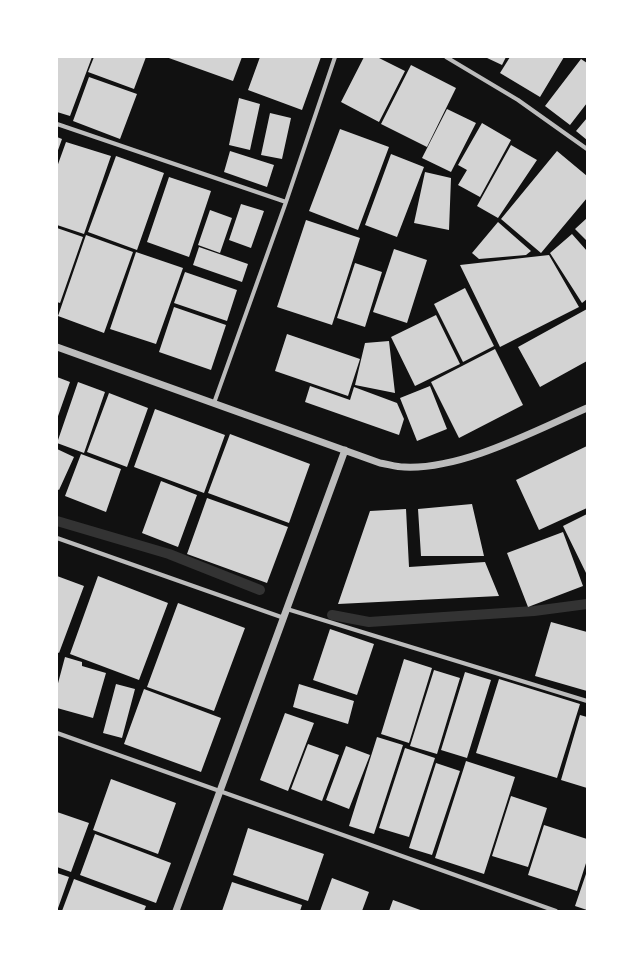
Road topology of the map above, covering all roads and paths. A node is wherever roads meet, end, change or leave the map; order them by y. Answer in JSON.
{"nodes":[{"id":1,"x":335,"y":57,"type":"edge"},
{"id":2,"x":446,"y":57,"type":"edge"},
{"id":3,"x":57,"y":124,"type":"edge"},
{"id":4,"x":587,"y":149,"type":"edge"},
{"id":5,"x":286,"y":202,"type":"junction"},
{"id":6,"x":57,"y":347,"type":"edge"},
{"id":7,"x":214,"y":403,"type":"junction"},
{"id":8,"x":587,"y":408,"type":"edge"},
{"id":9,"x":345,"y":450,"type":"junction"},
{"id":10,"x":57,"y":538,"type":"edge"},
{"id":11,"x":287,"y":609,"type":"junction"},
{"id":12,"x":284,"y":618,"type":"junction"},
{"id":13,"x":587,"y":701,"type":"edge"},
{"id":14,"x":57,"y":733,"type":"edge"},
{"id":15,"x":220,"y":790,"type":"junction"},
{"id":16,"x":176,"y":911,"type":"edge"},
{"id":17,"x":556,"y":911,"type":"edge"}],
"edges":[{"from":1,"to":5,"type":"street"},
{"from":2,"to":4,"type":"street"},
{"from":3,"to":5,"type":"street"},
{"from":5,"to":7,"type":"street"},
{"from":6,"to":7,"type":"street"},
{"from":7,"to":9,"type":"street"},
{"from":8,"to":9,"type":"street"},
{"from":9,"to":11,"type":"street"},
{"from":10,"to":12,"type":"street"},
{"from":11,"to":12,"type":"street"},
{"from":11,"to":13,"type":"street"},
{"from":12,"to":15,"type":"street"},
{"from":14,"to":15,"type":"street"},
{"from":15,"to":16,"type":"street"},
{"from":15,"to":17,"type":"street"}]}
